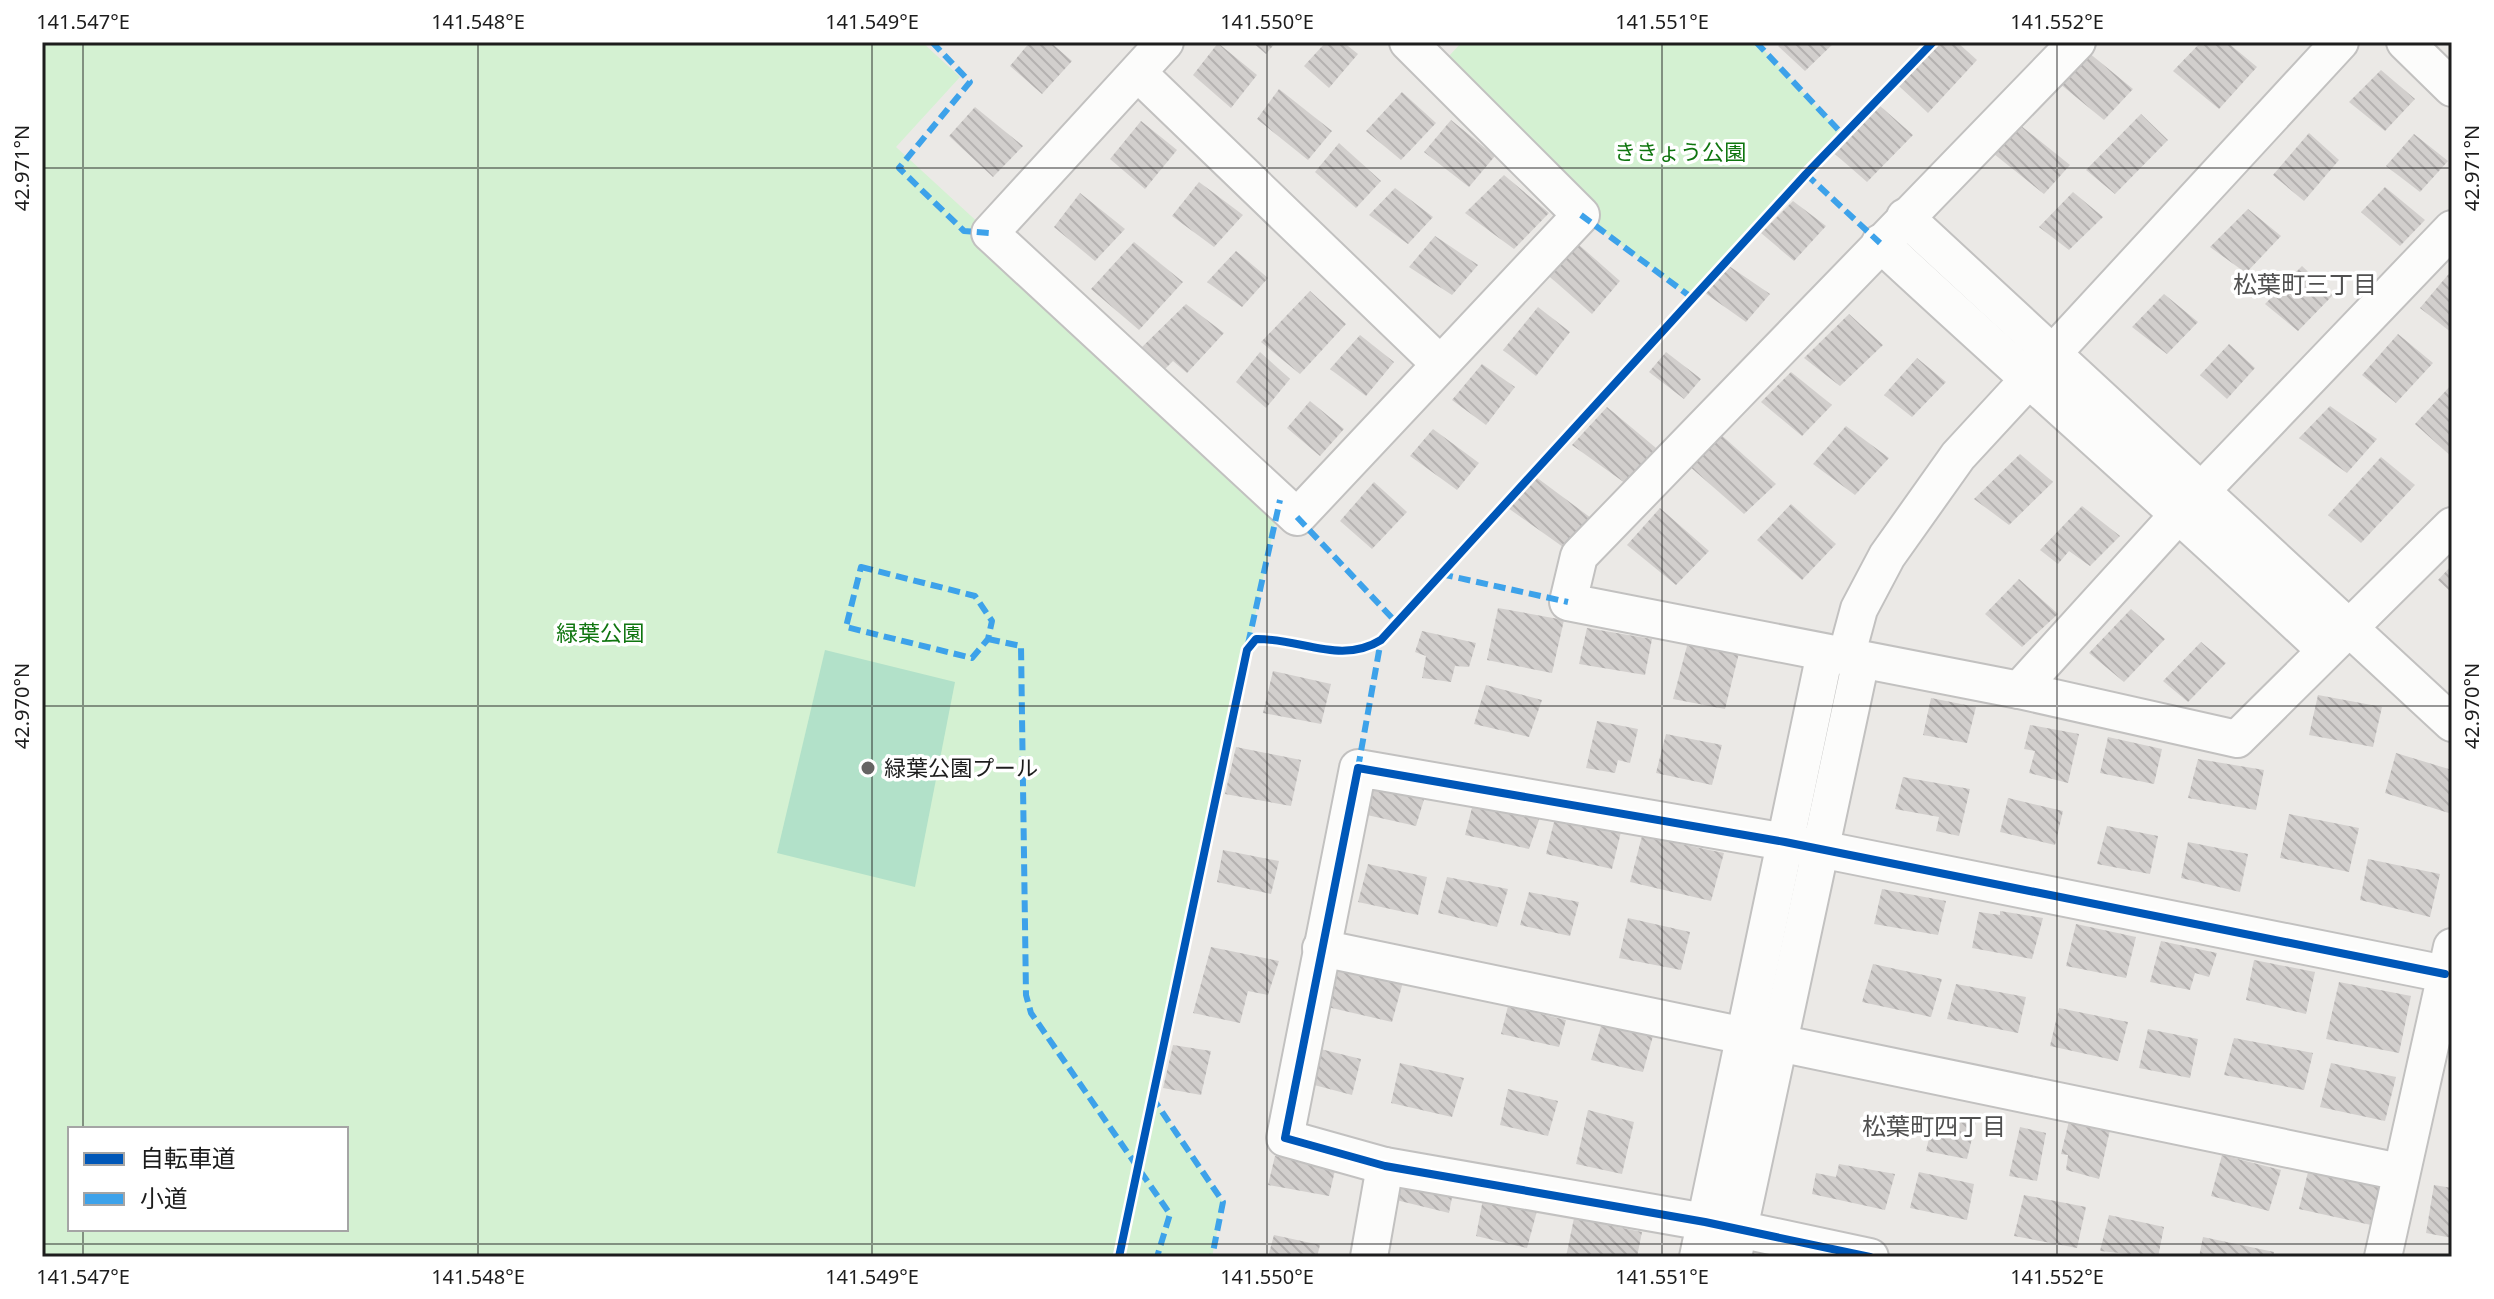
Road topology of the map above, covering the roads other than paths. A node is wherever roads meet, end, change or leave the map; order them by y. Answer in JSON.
{"nodes":[{"id":1,"x":1165,"y":42,"type":"edge"},
{"id":2,"x":1408,"y":42,"type":"edge"},
{"id":3,"x":2077,"y":42,"type":"edge"},
{"id":4,"x":2340,"y":42,"type":"edge"},
{"id":5,"x":2405,"y":42,"type":"edge"},
{"id":6,"x":1138,"y":73,"type":"junction"},
{"id":7,"x":2452,"y":88,"type":"edge"},
{"id":8,"x":1905,"y":217,"type":"junction"},
{"id":9,"x":2452,"y":229,"type":"edge"},
{"id":10,"x":1880,"y":243,"type":"junction"},
{"id":11,"x":2051,"y":353,"type":"junction"},
{"id":12,"x":1440,"y":364,"type":"junction"},
{"id":13,"x":2027,"y":380,"type":"junction"},
{"id":14,"x":2190,"y":502,"type":"junction"},
{"id":15,"x":2452,"y":526,"type":"edge"},
{"id":16,"x":2337,"y":639,"type":"junction"},
{"id":17,"x":1844,"y":657,"type":"junction"},
{"id":18,"x":2019,"y":690,"type":"junction"},
{"id":19,"x":2452,"y":723,"type":"edge"},
{"id":20,"x":1785,"y":842,"type":"junction"},
{"id":21,"x":1820,"y":849,"type":"junction"},
{"id":22,"x":1321,"y":948,"type":"junction"},
{"id":23,"x":2448,"y":961,"type":"edge"},
{"id":24,"x":1761,"y":1039,"type":"junction"},
{"id":25,"x":1385,"y":1166,"type":"junction"},
{"id":26,"x":2400,"y":1172,"type":"junction"},
{"id":27,"x":1726,"y":1236,"type":"edge"},
{"id":28,"x":1369,"y":1257,"type":"edge"},
{"id":29,"x":1698,"y":1257,"type":"edge"},
{"id":30,"x":1870,"y":1257,"type":"edge"},
{"id":31,"x":2383,"y":1257,"type":"edge"}],
"edges":[{"from":1,"to":6,"type":"street"},
{"from":2,"to":12,"type":"street"},
{"from":3,"to":8,"type":"street"},
{"from":4,"to":11,"type":"street"},
{"from":5,"to":7,"type":"street"},
{"from":6,"to":12,"type":"street"},
{"from":6,"to":12,"type":"street"},
{"from":8,"to":10,"type":"street"},
{"from":8,"to":11,"type":"street"},
{"from":9,"to":14,"type":"street"},
{"from":10,"to":13,"type":"street"},
{"from":10,"to":17,"type":"street"},
{"from":11,"to":13,"type":"street"},
{"from":11,"to":14,"type":"street"},
{"from":13,"to":14,"type":"street"},
{"from":13,"to":17,"type":"street"},
{"from":14,"to":16,"type":"street"},
{"from":14,"to":18,"type":"street"},
{"from":15,"to":16,"type":"street"},
{"from":16,"to":18,"type":"street"},
{"from":16,"to":19,"type":"street"},
{"from":17,"to":18,"type":"street"},
{"from":17,"to":20,"type":"street"},
{"from":17,"to":21,"type":"street"},
{"from":20,"to":21,"type":"street"},
{"from":20,"to":22,"type":"street"},
{"from":20,"to":24,"type":"street"},
{"from":21,"to":23,"type":"street"},
{"from":21,"to":24,"type":"street"},
{"from":22,"to":24,"type":"street"},
{"from":22,"to":25,"type":"street"},
{"from":23,"to":26,"type":"street"},
{"from":24,"to":26,"type":"street"},
{"from":24,"to":27,"type":"street"},
{"from":25,"to":27,"type":"street"},
{"from":25,"to":28,"type":"street"},
{"from":26,"to":31,"type":"street"},
{"from":27,"to":29,"type":"street"},
{"from":27,"to":30,"type":"street"}]}
